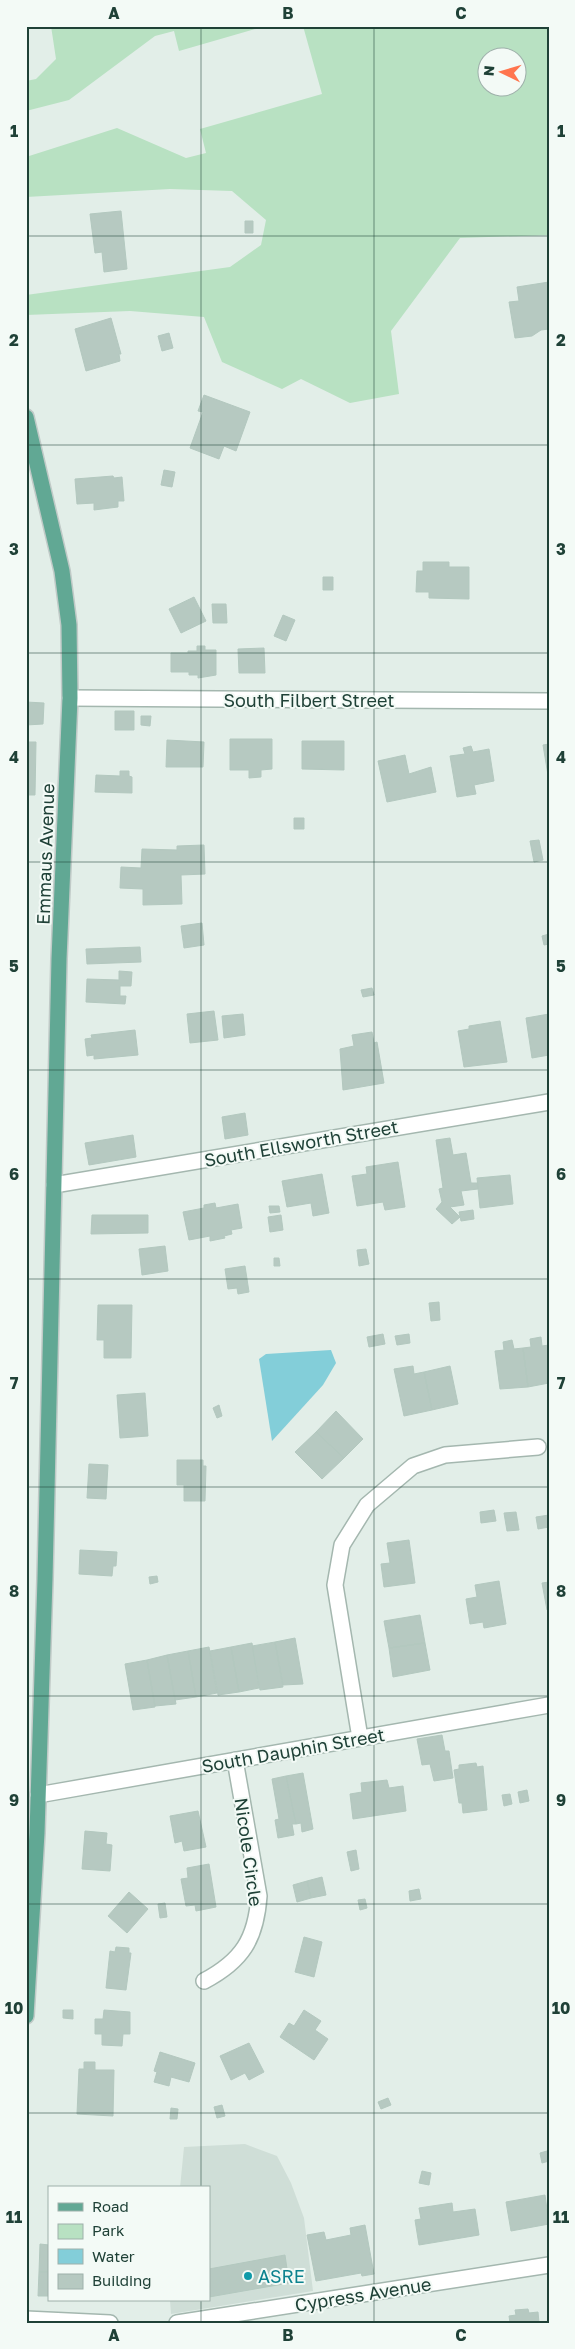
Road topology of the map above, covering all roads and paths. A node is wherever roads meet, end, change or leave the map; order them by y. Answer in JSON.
{"nodes":[{"id":1,"x":26,"y":417,"type":"edge"},
{"id":2,"x":70,"y":698,"type":"junction"},
{"id":3,"x":549,"y":701,"type":"edge"},
{"id":4,"x":549,"y":1102,"type":"edge"},
{"id":5,"x":54,"y":1185,"type":"junction"},
{"id":6,"x":538,"y":1447,"type":"dead end"},
{"id":7,"x":549,"y":1705,"type":"edge"},
{"id":8,"x":360,"y":1738,"type":"junction"},
{"id":9,"x":235,"y":1760,"type":"junction"},
{"id":10,"x":38,"y":1795,"type":"junction"},
{"id":11,"x":32,"y":1833,"type":"edge"},
{"id":12,"x":204,"y":1981,"type":"dead end"},
{"id":13,"x":26,"y":2016,"type":"edge"},
{"id":14,"x":549,"y":2264,"type":"edge"},
{"id":15,"x":26,"y":2319,"type":"edge"},
{"id":16,"x":110,"y":2323,"type":"edge"},
{"id":17,"x":177,"y":2323,"type":"edge"}],
"edges":[{"from":1,"to":2,"type":"main road","name":"Emmaus Avenue"},
{"from":2,"to":3,"type":"street","name":"South Filbert Street"},
{"from":2,"to":5,"type":"main road","name":"Emmaus Avenue"},
{"from":4,"to":5,"type":"street","name":"South Ellsworth Street"},
{"from":5,"to":10,"type":"main road","name":"Emmaus Avenue"},
{"from":6,"to":8,"type":"street"},
{"from":7,"to":8,"type":"street","name":"South Dauphin Street"},
{"from":8,"to":9,"type":"street","name":"South Dauphin Street"},
{"from":9,"to":10,"type":"street","name":"South Dauphin Street"},
{"from":9,"to":12,"type":"street","name":"Nicole Circle"},
{"from":10,"to":11,"type":"main road","name":"Emmaus Avenue"},
{"from":11,"to":13,"type":"main road","name":"Emmaus Avenue"},
{"from":14,"to":17,"type":"street","name":"Cypress Avenue"},
{"from":15,"to":16,"type":"street"}]}
